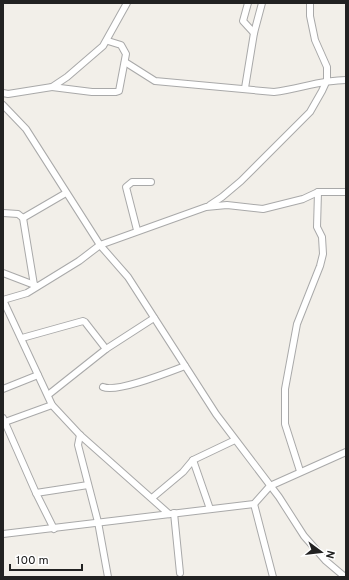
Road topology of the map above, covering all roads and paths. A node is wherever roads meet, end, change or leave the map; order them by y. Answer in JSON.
{"nodes":[{"id":1,"x":127,"y":3,"type":"edge"},
{"id":2,"x":248,"y":3,"type":"edge"},
{"id":3,"x":262,"y":3,"type":"edge"},
{"id":4,"x":310,"y":3,"type":"edge"},
{"id":5,"x":254,"y":33,"type":"junction"},
{"id":6,"x":108,"y":40,"type":"junction"},
{"id":7,"x":126,"y":62,"type":"junction"},
{"id":8,"x":327,"y":80,"type":"junction"},
{"id":9,"x":346,"y":80,"type":"edge"},
{"id":10,"x":52,"y":87,"type":"junction"},
{"id":11,"x":244,"y":88,"type":"junction"},
{"id":12,"x":6,"y":94,"type":"edge"},
{"id":13,"x":3,"y":104,"type":"edge"},
{"id":14,"x":151,"y":182,"type":"dead end"},
{"id":15,"x":66,"y":192,"type":"junction"},
{"id":16,"x":318,"y":192,"type":"junction"},
{"id":17,"x":346,"y":192,"type":"edge"},
{"id":18,"x":206,"y":208,"type":"junction"},
{"id":19,"x":3,"y":213,"type":"edge"},
{"id":20,"x":23,"y":218,"type":"junction"},
{"id":21,"x":137,"y":230,"type":"junction"},
{"id":22,"x":100,"y":245,"type":"junction"},
{"id":23,"x":3,"y":273,"type":"edge"},
{"id":24,"x":36,"y":286,"type":"junction"},
{"id":25,"x":3,"y":300,"type":"edge"},
{"id":26,"x":154,"y":318,"type":"junction"},
{"id":27,"x":22,"y":338,"type":"junction"},
{"id":28,"x":106,"y":349,"type":"junction"},
{"id":29,"x":185,"y":366,"type":"junction"},
{"id":30,"x":38,"y":375,"type":"junction"},
{"id":31,"x":103,"y":387,"type":"dead end"},
{"id":32,"x":3,"y":389,"type":"edge"},
{"id":33,"x":48,"y":395,"type":"junction"},
{"id":34,"x":52,"y":405,"type":"junction"},
{"id":35,"x":4,"y":420,"type":"edge"},
{"id":36,"x":80,"y":435,"type":"junction"},
{"id":37,"x":235,"y":440,"type":"junction"},
{"id":38,"x":346,"y":452,"type":"edge"},
{"id":39,"x":193,"y":460,"type":"junction"},
{"id":40,"x":300,"y":471,"type":"junction"},
{"id":41,"x":88,"y":485,"type":"junction"},
{"id":42,"x":270,"y":486,"type":"junction"},
{"id":43,"x":36,"y":493,"type":"junction"},
{"id":44,"x":152,"y":498,"type":"junction"},
{"id":45,"x":254,"y":504,"type":"junction"},
{"id":46,"x":210,"y":509,"type":"junction"},
{"id":47,"x":172,"y":514,"type":"junction"},
{"id":48,"x":98,"y":522,"type":"junction"},
{"id":49,"x":54,"y":529,"type":"junction"},
{"id":50,"x":3,"y":534,"type":"edge"},
{"id":51,"x":180,"y":573,"type":"dead end"},
{"id":52,"x":108,"y":577,"type":"edge"},
{"id":53,"x":273,"y":577,"type":"edge"},
{"id":54,"x":345,"y":577,"type":"edge"}],
"edges":[{"from":1,"to":6,"type":"street"},
{"from":2,"to":5,"type":"street"},
{"from":3,"to":5,"type":"street"},
{"from":4,"to":8,"type":"street"},
{"from":5,"to":11,"type":"street"},
{"from":6,"to":7,"type":"street"},
{"from":6,"to":10,"type":"street"},
{"from":7,"to":10,"type":"street"},
{"from":7,"to":11,"type":"street"},
{"from":8,"to":9,"type":"street"},
{"from":8,"to":11,"type":"street"},
{"from":8,"to":18,"type":"street"},
{"from":10,"to":12,"type":"street"},
{"from":12,"to":13,"type":"street"},
{"from":13,"to":15,"type":"street"},
{"from":14,"to":21,"type":"street"},
{"from":15,"to":20,"type":"street"},
{"from":15,"to":22,"type":"street"},
{"from":16,"to":17,"type":"street"},
{"from":16,"to":18,"type":"street"},
{"from":16,"to":40,"type":"street"},
{"from":18,"to":21,"type":"street"},
{"from":19,"to":20,"type":"street"},
{"from":20,"to":24,"type":"street"},
{"from":21,"to":22,"type":"street"},
{"from":22,"to":24,"type":"street"},
{"from":22,"to":26,"type":"street"},
{"from":23,"to":24,"type":"street"},
{"from":24,"to":25,"type":"street"},
{"from":25,"to":27,"type":"street"},
{"from":26,"to":28,"type":"street"},
{"from":26,"to":29,"type":"street"},
{"from":27,"to":28,"type":"street"},
{"from":27,"to":30,"type":"street"},
{"from":28,"to":33,"type":"street"},
{"from":29,"to":31,"type":"street"},
{"from":29,"to":37,"type":"street"},
{"from":30,"to":32,"type":"street"},
{"from":30,"to":33,"type":"street"},
{"from":33,"to":34,"type":"street"},
{"from":34,"to":35,"type":"street"},
{"from":34,"to":36,"type":"street"},
{"from":35,"to":43,"type":"street"},
{"from":36,"to":41,"type":"street"},
{"from":36,"to":44,"type":"street"},
{"from":37,"to":39,"type":"street"},
{"from":37,"to":42,"type":"street"},
{"from":38,"to":40,"type":"street"},
{"from":39,"to":44,"type":"street"},
{"from":39,"to":46,"type":"street"},
{"from":40,"to":42,"type":"street"},
{"from":41,"to":43,"type":"street"},
{"from":41,"to":48,"type":"street"},
{"from":42,"to":45,"type":"street"},
{"from":42,"to":54,"type":"street"},
{"from":43,"to":49,"type":"street"},
{"from":44,"to":47,"type":"street"},
{"from":45,"to":46,"type":"street"},
{"from":45,"to":53,"type":"street"},
{"from":46,"to":47,"type":"street"},
{"from":47,"to":48,"type":"street"},
{"from":47,"to":51,"type":"street"},
{"from":48,"to":49,"type":"street"},
{"from":48,"to":52,"type":"street"},
{"from":49,"to":50,"type":"street"}]}
